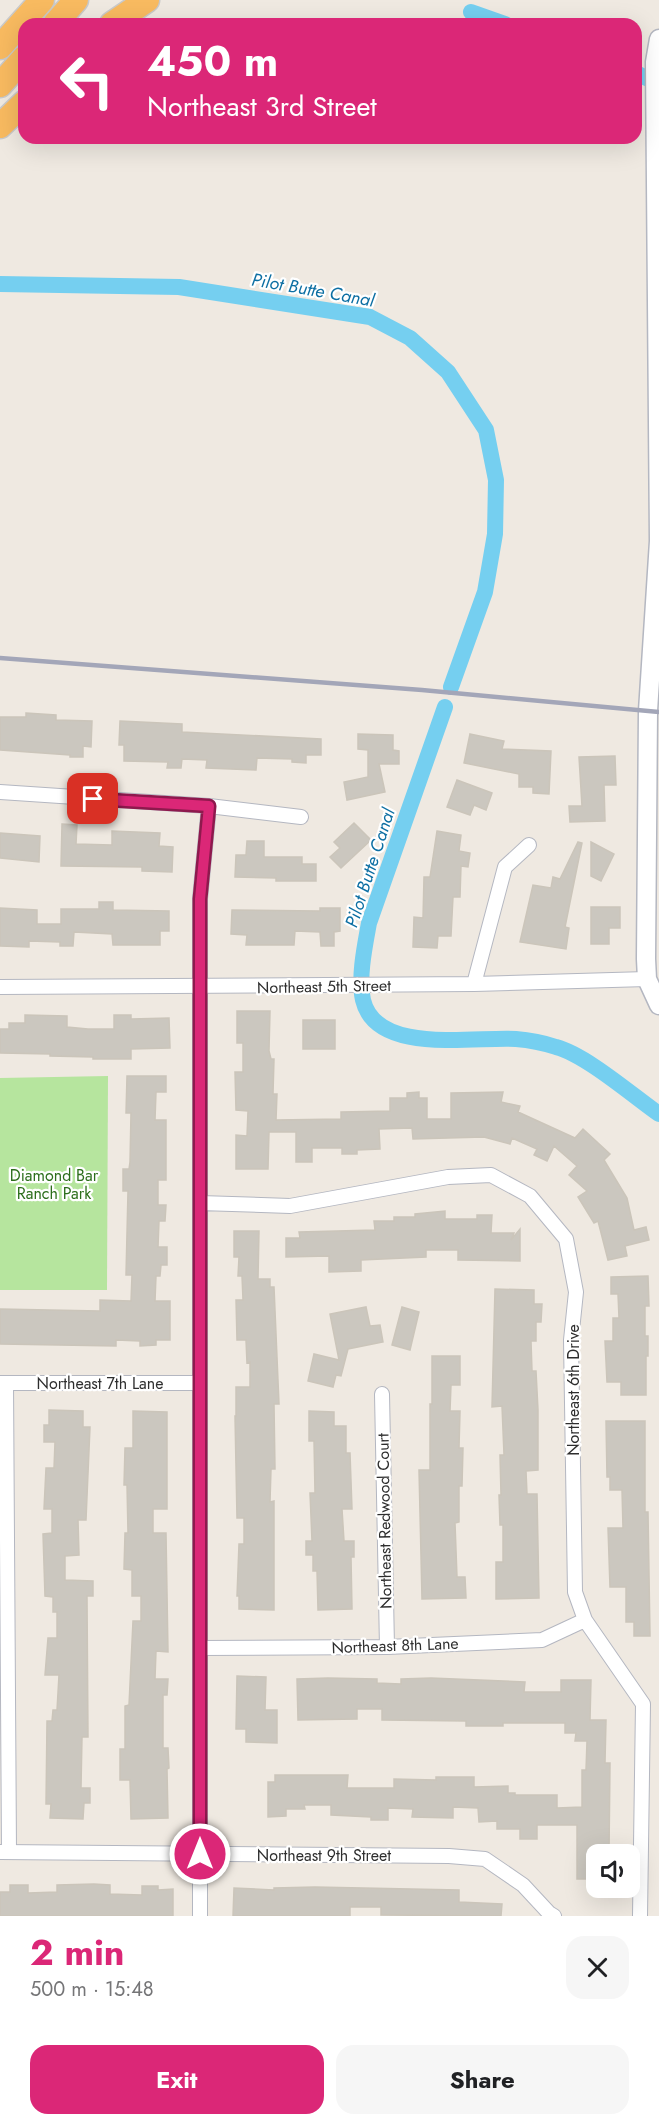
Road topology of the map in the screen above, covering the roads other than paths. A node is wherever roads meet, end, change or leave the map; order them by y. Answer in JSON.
{"nodes":[{"id":1,"x":20,"y":0,"type":"edge"},
{"id":2,"x":42,"y":0,"type":"edge"},
{"id":3,"x":76,"y":0,"type":"edge"},
{"id":4,"x":147,"y":0,"type":"edge"},
{"id":5,"x":26,"y":18,"type":"edge"},
{"id":6,"x":60,"y":18,"type":"edge"},
{"id":7,"x":121,"y":18,"type":"edge"},
{"id":8,"x":0,"y":25,"type":"edge"},
{"id":9,"x":18,"y":27,"type":"edge"},
{"id":10,"x":659,"y":39,"type":"edge"},
{"id":11,"x":0,"y":47,"type":"edge"},
{"id":12,"x":18,"y":65,"type":"edge"},
{"id":13,"x":0,"y":85,"type":"edge"},
{"id":14,"x":18,"y":109,"type":"edge"},
{"id":15,"x":0,"y":126,"type":"edge"},
{"id":16,"x":0,"y":792,"type":"edge"},
{"id":17,"x":209,"y":806,"type":"junction"},
{"id":18,"x":301,"y":817,"type":"dead end"},
{"id":19,"x":529,"y":845,"type":"dead end"},
{"id":20,"x":647,"y":979,"type":"junction"},
{"id":21,"x":474,"y":984,"type":"junction"},
{"id":22,"x":0,"y":987,"type":"edge"},
{"id":23,"x":200,"y":987,"type":"junction"},
{"id":24,"x":659,"y":1005,"type":"edge"},
{"id":25,"x":200,"y":1203,"type":"junction"},
{"id":26,"x":3,"y":1383,"type":"edge"},
{"id":27,"x":200,"y":1383,"type":"junction"},
{"id":28,"x":382,"y":1394,"type":"dead end"},
{"id":29,"x":585,"y":1620,"type":"junction"},
{"id":30,"x":387,"y":1647,"type":"junction"},
{"id":31,"x":200,"y":1648,"type":"junction"},
{"id":32,"x":4,"y":1852,"type":"edge"},
{"id":33,"x":200,"y":1854,"type":"junction"},
{"id":34,"x":200,"y":1916,"type":"edge"},
{"id":35,"x":554,"y":1916,"type":"edge"},
{"id":36,"x":640,"y":1916,"type":"edge"}],
"edges":[{"from":1,"to":8,"type":"highway"},
{"from":2,"to":5,"type":"highway"},
{"from":3,"to":6,"type":"highway"},
{"from":4,"to":7,"type":"highway"},
{"from":9,"to":11,"type":"highway"},
{"from":10,"to":20,"type":"street"},
{"from":12,"to":13,"type":"highway"},
{"from":14,"to":15,"type":"highway"},
{"from":16,"to":17,"type":"street"},
{"from":17,"to":18,"type":"street"},
{"from":17,"to":23,"type":"street"},
{"from":19,"to":21,"type":"street"},
{"from":20,"to":21,"type":"street","name":"Northeast 5th Street"},
{"from":20,"to":24,"type":"street"},
{"from":21,"to":23,"type":"street","name":"Northeast 5th Street"},
{"from":22,"to":23,"type":"street","name":"Northeast 5th Street"},
{"from":23,"to":25,"type":"street"},
{"from":25,"to":27,"type":"street"},
{"from":25,"to":29,"type":"street","name":"Northeast 6th Drive"},
{"from":26,"to":27,"type":"street","name":"Northeast 7th Lane"},
{"from":26,"to":32,"type":"street"},
{"from":27,"to":31,"type":"street"},
{"from":28,"to":30,"type":"street","name":"Northeast Redwood Court"},
{"from":29,"to":30,"type":"street","name":"Northeast 8th Lane"},
{"from":29,"to":36,"type":"street","name":"Northeast 6th Drive"},
{"from":30,"to":31,"type":"street","name":"Northeast 8th Lane"},
{"from":31,"to":33,"type":"street"},
{"from":32,"to":33,"type":"street","name":"Northeast 9th Street"},
{"from":33,"to":34,"type":"street"},
{"from":33,"to":35,"type":"street","name":"Northeast 9th Street"}]}
